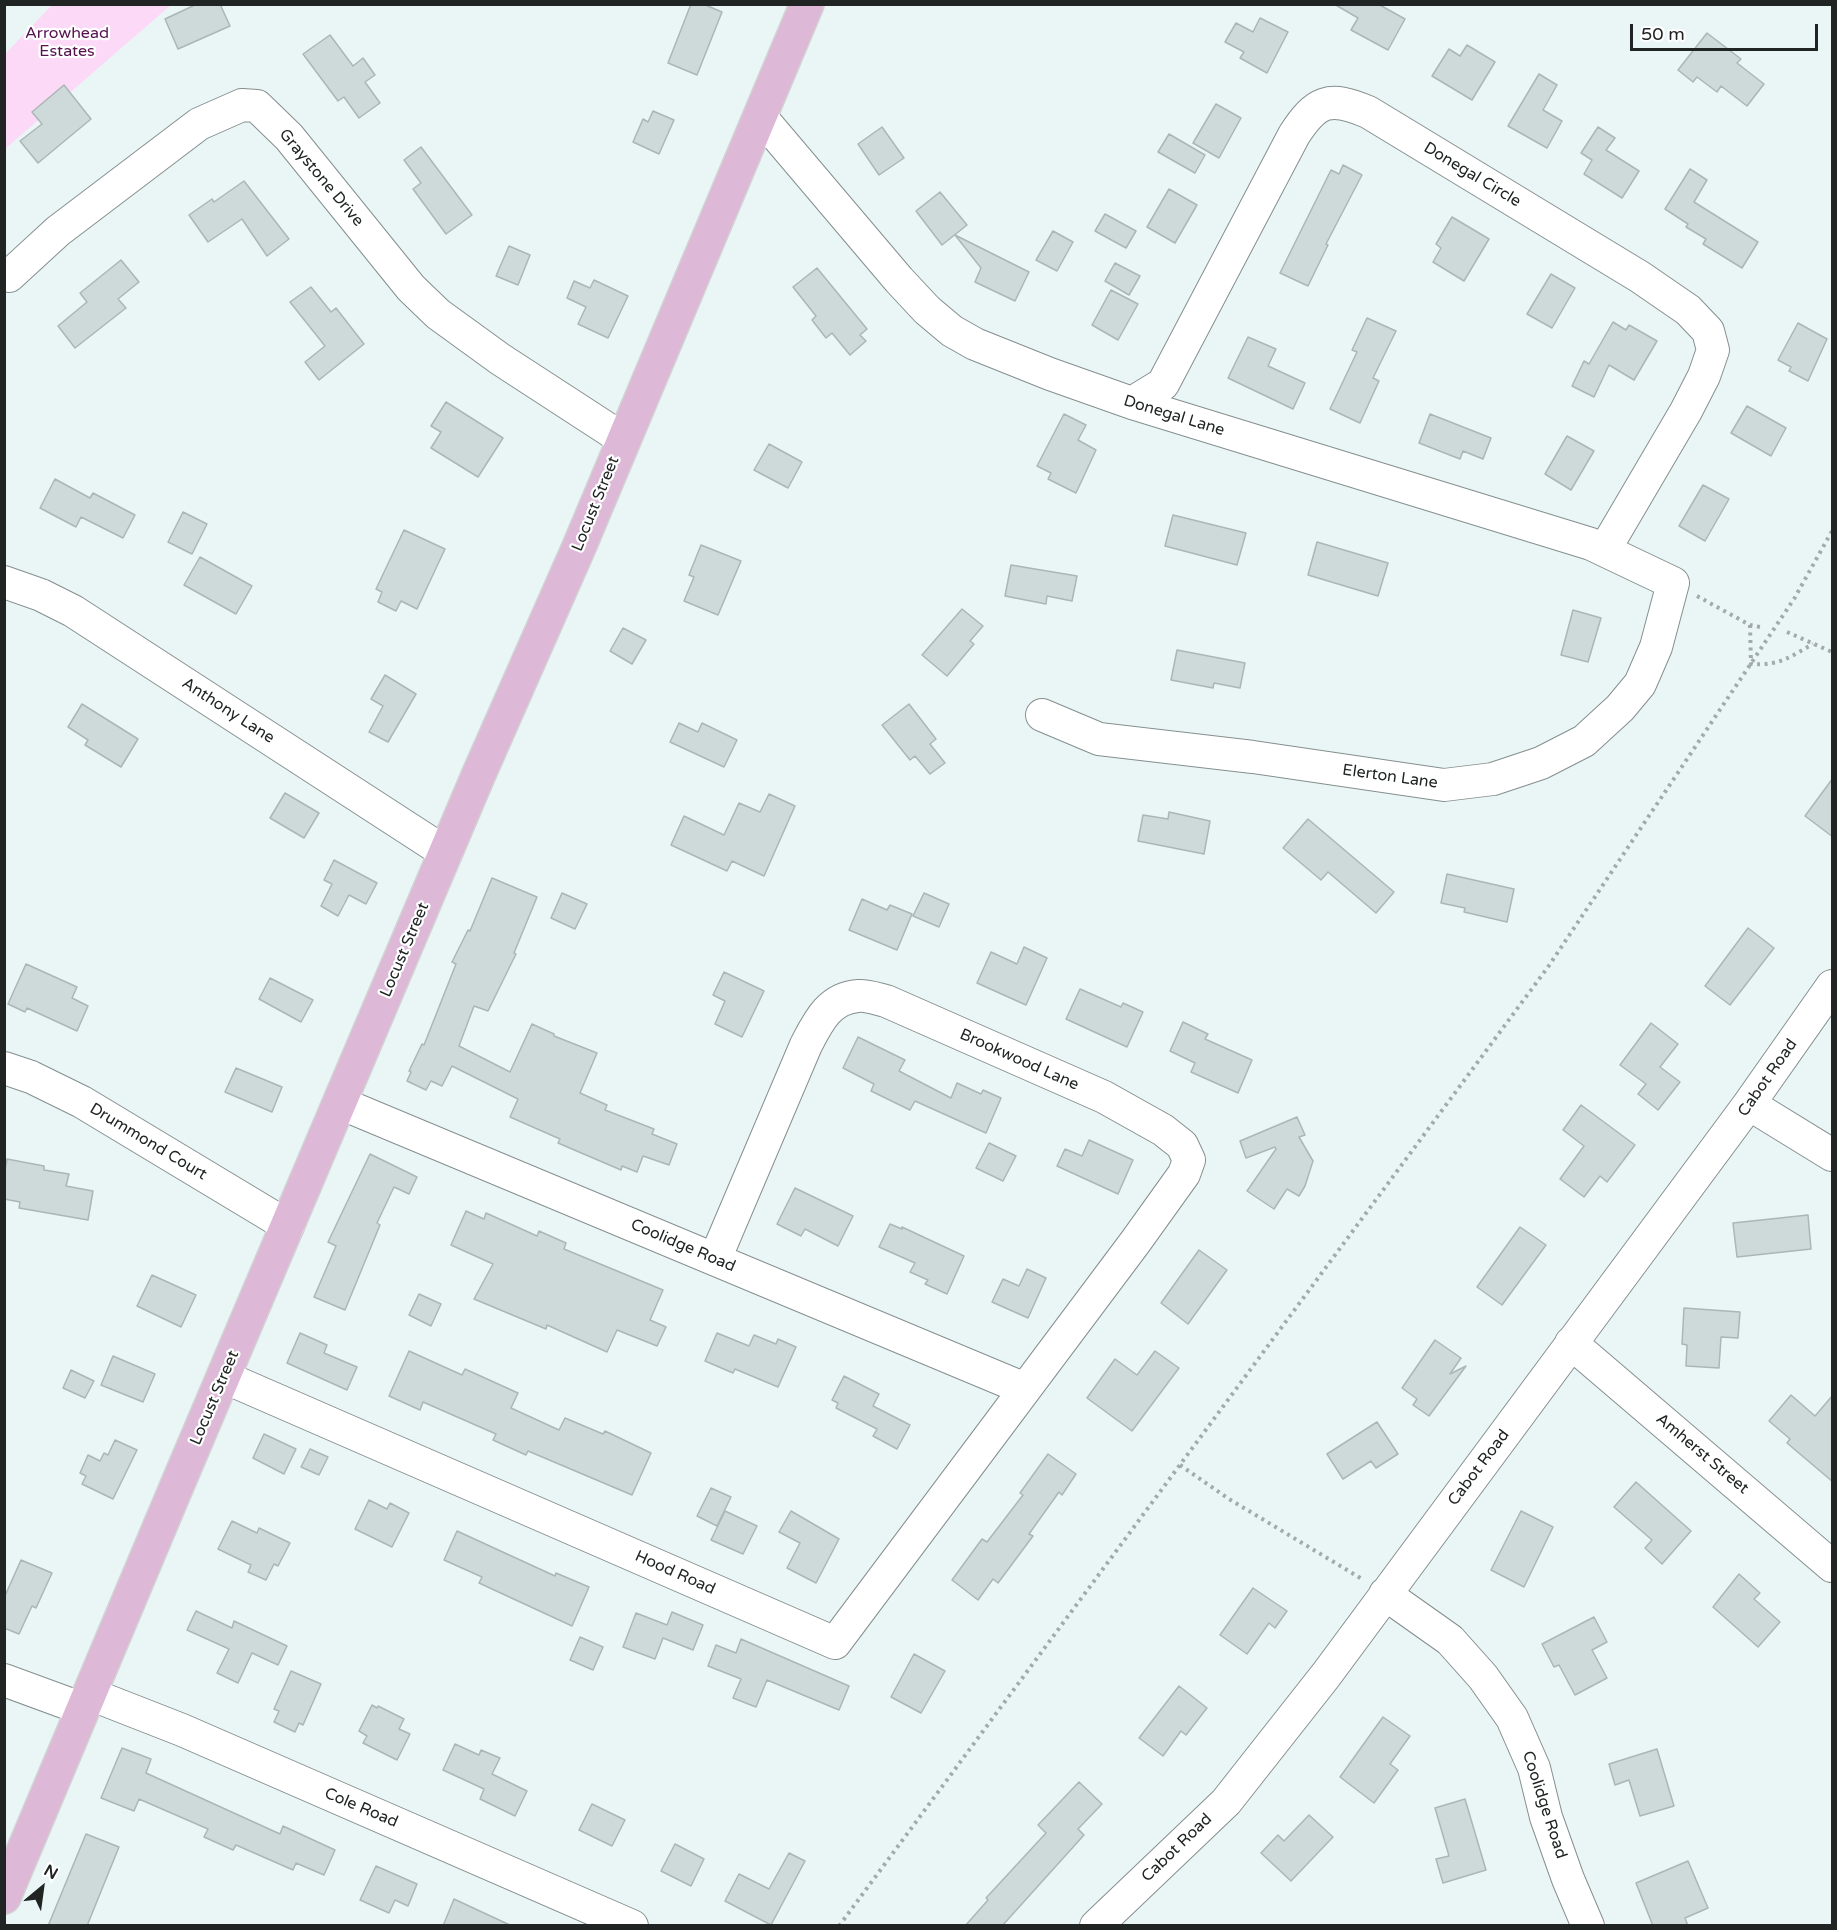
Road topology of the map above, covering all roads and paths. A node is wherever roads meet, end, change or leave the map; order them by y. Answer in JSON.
{"nodes":[{"id":1,"x":807,"y":4,"type":"edge"},
{"id":2,"x":760,"y":116,"type":"junction"},
{"id":3,"x":9,"y":276,"type":"dead end"},
{"id":4,"x":1132,"y":403,"type":"junction"},
{"id":5,"x":623,"y":439,"type":"junction"},
{"id":6,"x":1833,"y":531,"type":"edge"},
{"id":7,"x":1605,"y":549,"type":"junction"},
{"id":8,"x":4,"y":582,"type":"edge"},
{"id":9,"x":1673,"y":583,"type":"junction"},
{"id":10,"x":1750,"y":625,"type":"junction"},
{"id":11,"x":1760,"y":627,"type":"dead end"},
{"id":12,"x":1787,"y":632,"type":"dead end"},
{"id":13,"x":1813,"y":644,"type":"junction"},
{"id":14,"x":1833,"y":652,"type":"edge"},
{"id":15,"x":1751,"y":664,"type":"junction"},
{"id":16,"x":1042,"y":716,"type":"dead end"},
{"id":17,"x":446,"y":853,"type":"junction"},
{"id":18,"x":1833,"y":986,"type":"edge"},
{"id":19,"x":4,"y":1068,"type":"edge"},
{"id":20,"x":340,"y":1103,"type":"junction"},
{"id":21,"x":1749,"y":1104,"type":"junction"},
{"id":22,"x":1833,"y":1155,"type":"edge"},
{"id":23,"x":288,"y":1226,"type":"junction"},
{"id":24,"x":715,"y":1259,"type":"junction"},
{"id":25,"x":1571,"y":1343,"type":"junction"},
{"id":26,"x":224,"y":1377,"type":"junction"},
{"id":27,"x":1025,"y":1389,"type":"junction"},
{"id":28,"x":1180,"y":1465,"type":"junction"},
{"id":29,"x":1833,"y":1566,"type":"edge"},
{"id":30,"x":1385,"y":1594,"type":"junction"},
{"id":31,"x":4,"y":1680,"type":"edge"},
{"id":32,"x":86,"y":1702,"type":"junction"},
{"id":33,"x":4,"y":1897,"type":"edge"},
{"id":34,"x":632,"y":1926,"type":"edge"},
{"id":35,"x":839,"y":1926,"type":"edge"},
{"id":36,"x":1095,"y":1926,"type":"edge"},
{"id":37,"x":1588,"y":1926,"type":"edge"}],
"edges":[{"from":1,"to":2,"type":"main road","name":"Locust Street"},
{"from":2,"to":4,"type":"street","name":"Donegal Lane"},
{"from":2,"to":5,"type":"main road","name":"Locust Street"},
{"from":3,"to":5,"type":"street","name":"Graystone Drive"},
{"from":4,"to":7,"type":"street","name":"Donegal Lane"},
{"from":4,"to":7,"type":"street","name":"Donegal Circle"},
{"from":5,"to":17,"type":"main road","name":"Locust Street"},
{"from":6,"to":15,"type":"path"},
{"from":7,"to":9,"type":"street","name":"Donegal Lane"},
{"from":8,"to":17,"type":"street","name":"Anthony Lane"},
{"from":9,"to":10,"type":"path"},
{"from":9,"to":16,"type":"street","name":"Elerton Lane"},
{"from":10,"to":11,"type":"path"},
{"from":10,"to":15,"type":"path"},
{"from":12,"to":13,"type":"path"},
{"from":13,"to":14,"type":"path"},
{"from":13,"to":15,"type":"path"},
{"from":15,"to":28,"type":"path"},
{"from":17,"to":20,"type":"main road","name":"Locust Street"},
{"from":18,"to":21,"type":"street","name":"Cabot Road"},
{"from":19,"to":23,"type":"street","name":"Drummond Court"},
{"from":20,"to":23,"type":"main road","name":"Locust Street"},
{"from":20,"to":24,"type":"street","name":"Coolidge Road"},
{"from":21,"to":22,"type":"street"},
{"from":21,"to":25,"type":"street","name":"Cabot Road"},
{"from":23,"to":26,"type":"main road","name":"Locust Street"},
{"from":24,"to":27,"type":"street","name":"Coolidge Road"},
{"from":24,"to":27,"type":"street","name":"Brookwood Lane"},
{"from":25,"to":29,"type":"street","name":"Amherst Street"},
{"from":25,"to":30,"type":"street","name":"Cabot Road"},
{"from":26,"to":27,"type":"street","name":"Hood Road"},
{"from":26,"to":32,"type":"main road","name":"Locust Street"},
{"from":28,"to":30,"type":"path"},
{"from":28,"to":35,"type":"path"},
{"from":30,"to":36,"type":"street","name":"Cabot Road"},
{"from":30,"to":37,"type":"street","name":"Coolidge Road"},
{"from":31,"to":32,"type":"street","name":"Cole Road"},
{"from":32,"to":33,"type":"main road","name":"Locust Street"},
{"from":32,"to":34,"type":"street","name":"Cole Road"}]}
